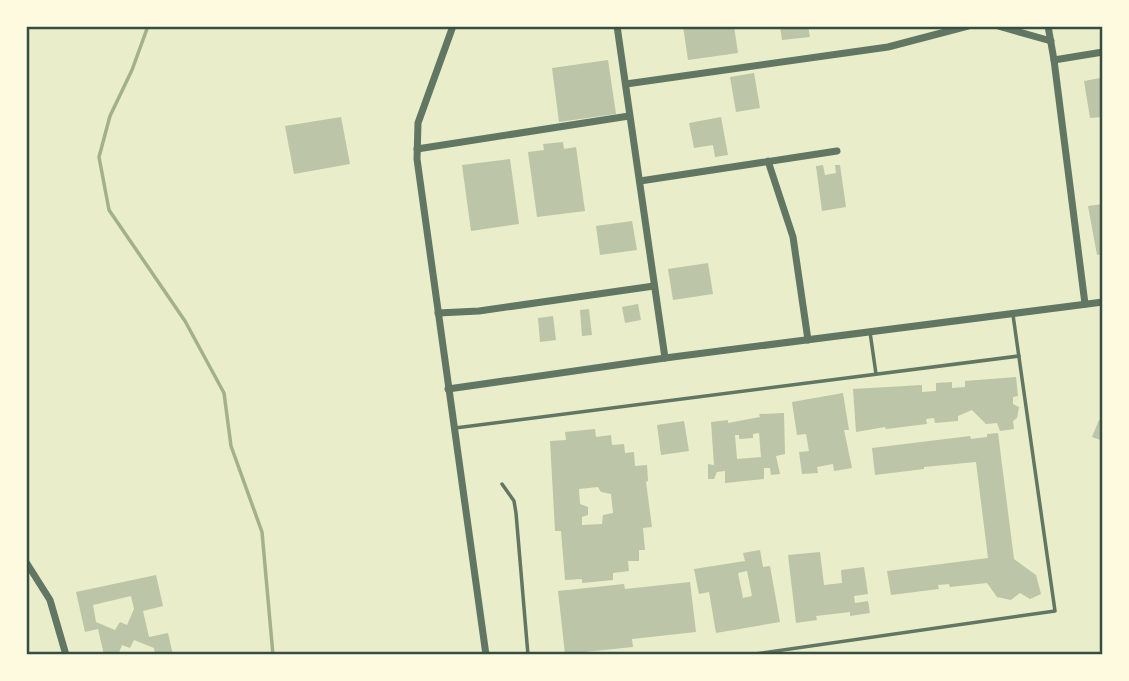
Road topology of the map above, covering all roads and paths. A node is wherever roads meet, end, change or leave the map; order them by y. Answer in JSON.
{"nodes":[{"id":1,"x":453,"y":26,"type":"edge"},
{"id":2,"x":617,"y":26,"type":"edge"},
{"id":3,"x":968,"y":26,"type":"edge"},
{"id":4,"x":998,"y":26,"type":"edge"},
{"id":5,"x":1048,"y":26,"type":"edge"},
{"id":6,"x":1051,"y":41,"type":"junction"},
{"id":7,"x":1103,"y":52,"type":"edge"},
{"id":8,"x":1054,"y":60,"type":"junction"},
{"id":9,"x":626,"y":84,"type":"junction"},
{"id":10,"x":629,"y":116,"type":"junction"},
{"id":11,"x":417,"y":149,"type":"junction"},
{"id":12,"x":837,"y":151,"type":"dead end"},
{"id":13,"x":768,"y":162,"type":"junction"},
{"id":14,"x":639,"y":181,"type":"junction"},
{"id":15,"x":654,"y":286,"type":"junction"},
{"id":16,"x":1103,"y":302,"type":"edge"},
{"id":17,"x":1085,"y":304,"type":"junction"},
{"id":18,"x":438,"y":313,"type":"junction"},
{"id":19,"x":1013,"y":315,"type":"junction"},
{"id":20,"x":870,"y":332,"type":"junction"},
{"id":21,"x":808,"y":340,"type":"junction"},
{"id":22,"x":1019,"y":356,"type":"junction"},
{"id":23,"x":665,"y":358,"type":"junction"},
{"id":24,"x":876,"y":374,"type":"junction"},
{"id":25,"x":448,"y":389,"type":"junction"},
{"id":26,"x":454,"y":429,"type":"junction"},
{"id":27,"x":502,"y":484,"type":"dead end"},
{"id":28,"x":26,"y":562,"type":"edge"},
{"id":29,"x":66,"y":655,"type":"edge"},
{"id":30,"x":486,"y":655,"type":"edge"},
{"id":31,"x":528,"y":655,"type":"edge"},
{"id":32,"x":748,"y":655,"type":"edge"}],
"edges":[{"from":1,"to":11,"type":"street"},
{"from":2,"to":9,"type":"street"},
{"from":3,"to":9,"type":"street"},
{"from":4,"to":6,"type":"street"},
{"from":5,"to":6,"type":"street"},
{"from":6,"to":8,"type":"street"},
{"from":7,"to":8,"type":"street"},
{"from":8,"to":17,"type":"street"},
{"from":9,"to":10,"type":"street"},
{"from":10,"to":11,"type":"street"},
{"from":10,"to":14,"type":"street"},
{"from":11,"to":18,"type":"street"},
{"from":12,"to":13,"type":"street"},
{"from":13,"to":14,"type":"street"},
{"from":13,"to":21,"type":"street"},
{"from":14,"to":15,"type":"street"},
{"from":15,"to":18,"type":"street"},
{"from":15,"to":23,"type":"street"},
{"from":16,"to":17,"type":"street"},
{"from":17,"to":19,"type":"street"},
{"from":18,"to":25,"type":"street"},
{"from":19,"to":20,"type":"street"},
{"from":19,"to":22,"type":"lane"},
{"from":20,"to":21,"type":"street"},
{"from":20,"to":24,"type":"lane"},
{"from":21,"to":23,"type":"street"},
{"from":22,"to":24,"type":"lane"},
{"from":22,"to":32,"type":"lane"},
{"from":23,"to":25,"type":"street"},
{"from":24,"to":26,"type":"lane"},
{"from":25,"to":26,"type":"street"},
{"from":26,"to":30,"type":"street"},
{"from":27,"to":31,"type":"lane"},
{"from":28,"to":29,"type":"street"}]}
